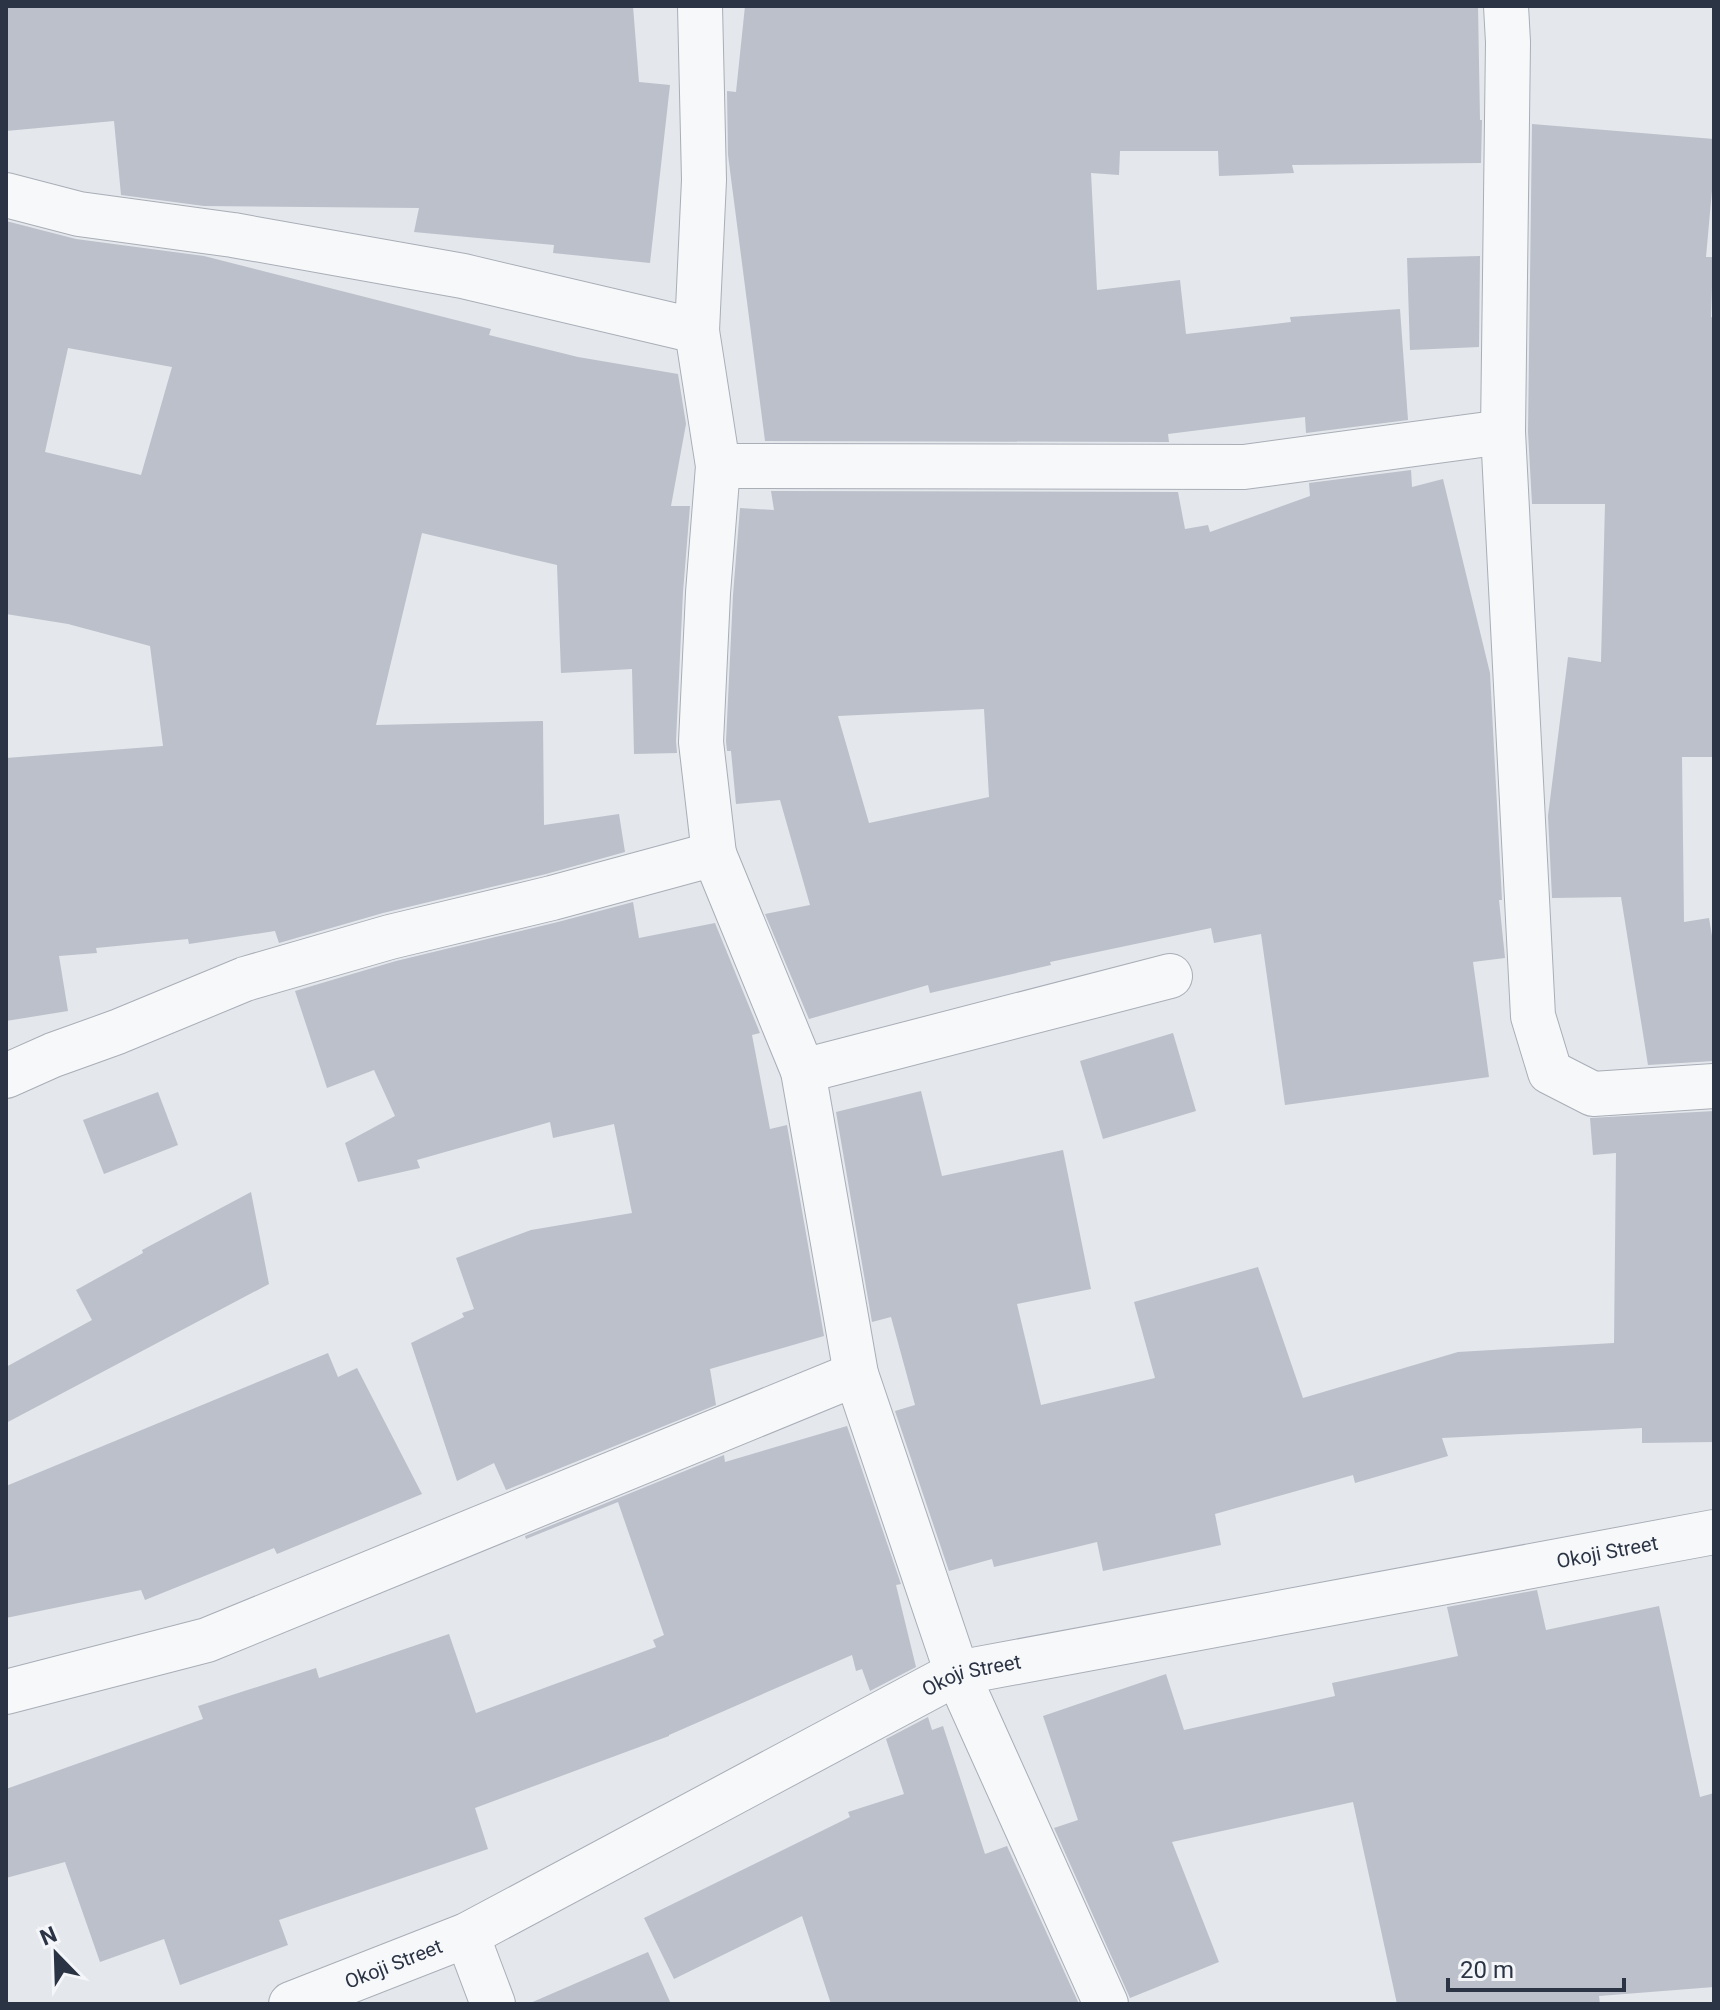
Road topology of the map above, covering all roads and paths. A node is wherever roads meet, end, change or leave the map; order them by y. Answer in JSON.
{"nodes":[{"id":1,"x":700,"y":6,"type":"edge"},
{"id":2,"x":1506,"y":6,"type":"edge"},
{"id":3,"x":6,"y":195,"type":"edge"},
{"id":4,"x":697,"y":331,"type":"junction"},
{"id":5,"x":1503,"y":432,"type":"junction"},
{"id":6,"x":718,"y":466,"type":"junction"},
{"id":7,"x":714,"y":854,"type":"junction"},
{"id":8,"x":1170,"y":976,"type":"dead end"},
{"id":9,"x":803,"y":1071,"type":"junction"},
{"id":10,"x":6,"y":1076,"type":"edge"},
{"id":11,"x":1714,"y":1086,"type":"edge"},
{"id":12,"x":856,"y":1374,"type":"junction"},
{"id":13,"x":1714,"y":1532,"type":"edge"},
{"id":14,"x":957,"y":1673,"type":"junction"},
{"id":15,"x":6,"y":1692,"type":"edge"},
{"id":16,"x":467,"y":1935,"type":"junction"},
{"id":17,"x":291,"y":2004,"type":"edge"},
{"id":18,"x":493,"y":2004,"type":"edge"},
{"id":19,"x":1106,"y":2004,"type":"edge"}],
"edges":[{"from":1,"to":4,"type":"street"},
{"from":2,"to":5,"type":"street"},
{"from":3,"to":4,"type":"street"},
{"from":4,"to":6,"type":"street"},
{"from":5,"to":6,"type":"street"},
{"from":5,"to":11,"type":"street"},
{"from":6,"to":7,"type":"street"},
{"from":7,"to":9,"type":"street"},
{"from":7,"to":10,"type":"street"},
{"from":8,"to":9,"type":"street"},
{"from":9,"to":12,"type":"street"},
{"from":12,"to":14,"type":"street"},
{"from":12,"to":15,"type":"street"},
{"from":13,"to":14,"type":"street","name":"Okoji Street"},
{"from":14,"to":16,"type":"street","name":"Okoji Street"},
{"from":14,"to":19,"type":"street"},
{"from":16,"to":17,"type":"street","name":"Okoji Street"},
{"from":16,"to":18,"type":"street"}]}
